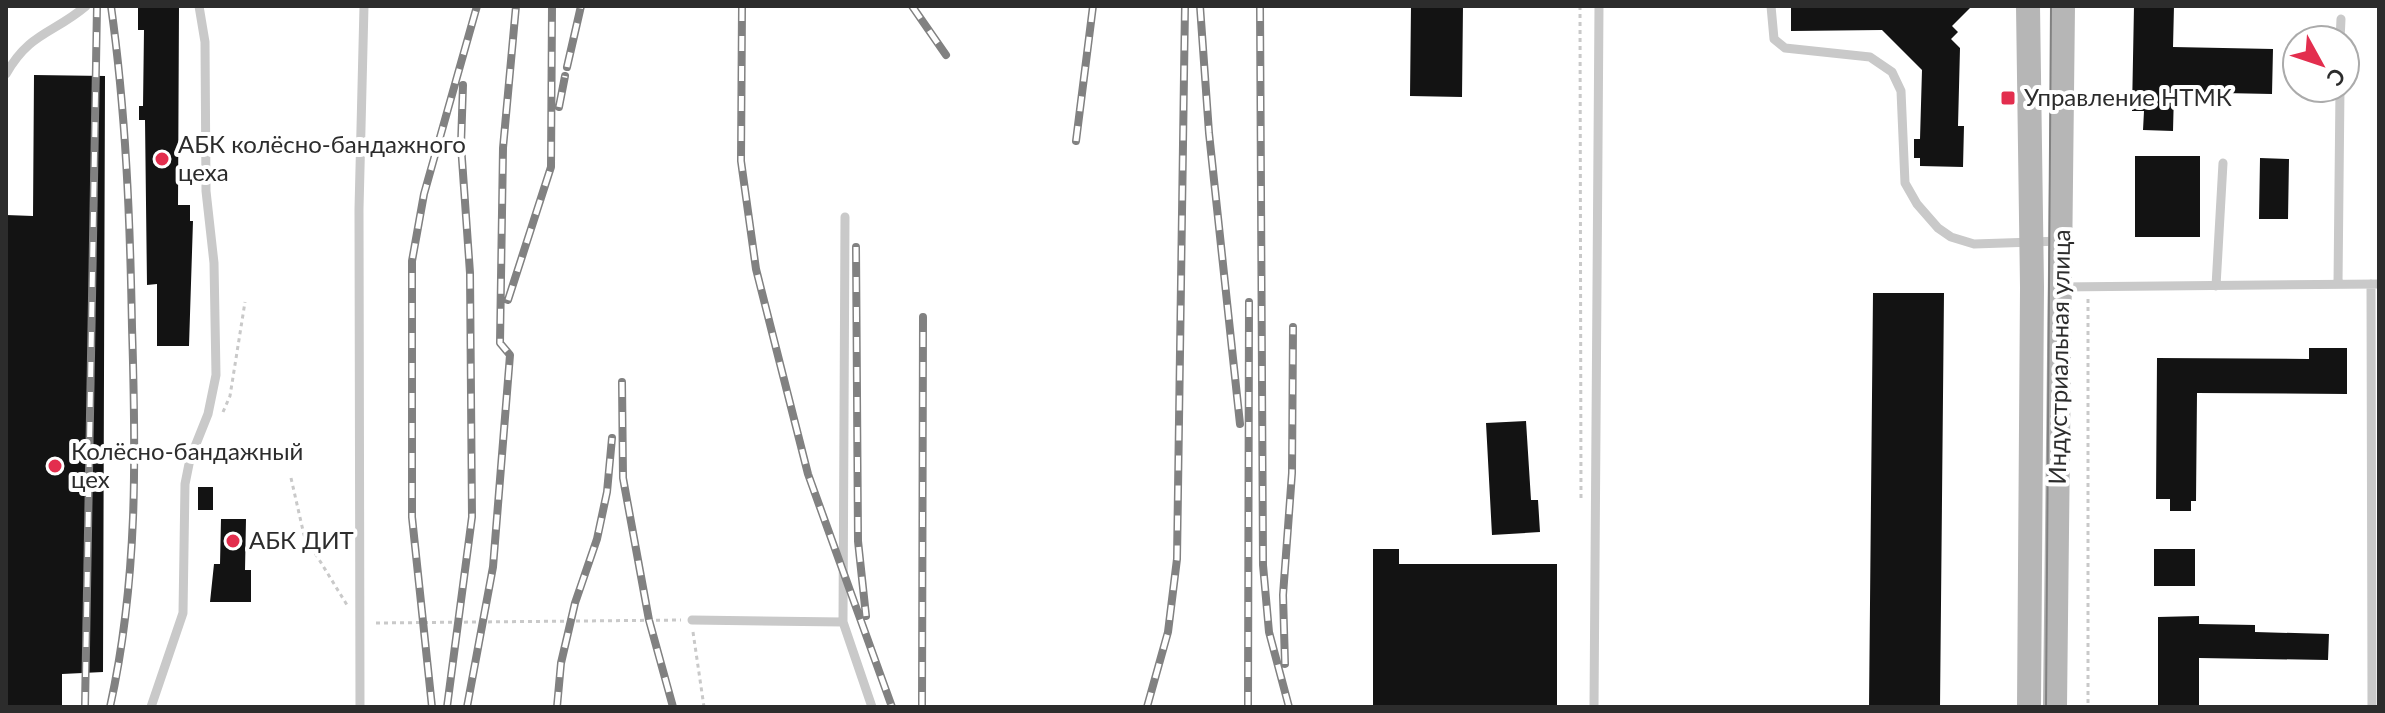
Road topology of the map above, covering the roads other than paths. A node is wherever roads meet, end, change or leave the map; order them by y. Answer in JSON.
{"nodes":[{"id":1,"x":86,"y":6,"type":"edge"},
{"id":2,"x":199,"y":6,"type":"edge"},
{"id":3,"x":364,"y":6,"type":"edge"},
{"id":4,"x":1599,"y":6,"type":"edge"},
{"id":5,"x":1771,"y":6,"type":"edge"},
{"id":6,"x":2028,"y":6,"type":"edge"},
{"id":7,"x":2063,"y":6,"type":"edge"},
{"id":8,"x":2341,"y":19,"type":"dead end"},
{"id":9,"x":2341,"y":24,"type":"edge"},
{"id":10,"x":6,"y":74,"type":"edge"},
{"id":11,"x":2340,"y":104,"type":"edge"},
{"id":12,"x":2223,"y":163,"type":"dead end"},
{"id":13,"x":845,"y":217,"type":"dead end"},
{"id":14,"x":2061,"y":240,"type":"junction"},
{"id":15,"x":2031,"y":241,"type":"junction"},
{"id":16,"x":2338,"y":284,"type":"junction"},
{"id":17,"x":2375,"y":284,"type":"edge"},
{"id":18,"x":2216,"y":286,"type":"junction"},
{"id":19,"x":2046,"y":287,"type":"junction"},
{"id":20,"x":692,"y":620,"type":"road end"},
{"id":21,"x":843,"y":622,"type":"junction"},
{"id":22,"x":151,"y":707,"type":"edge"},
{"id":23,"x":360,"y":707,"type":"edge"},
{"id":24,"x":872,"y":707,"type":"edge"},
{"id":25,"x":1594,"y":707,"type":"edge"},
{"id":26,"x":2029,"y":707,"type":"edge"},
{"id":27,"x":2055,"y":707,"type":"edge"},
{"id":28,"x":2372,"y":707,"type":"edge"}],
"edges":[{"from":1,"to":10,"type":"lane"},
{"from":2,"to":22,"type":"lane"},
{"from":3,"to":23,"type":"lane"},
{"from":4,"to":25,"type":"lane"},
{"from":5,"to":15,"type":"lane"},
{"from":6,"to":15,"type":"main road","name":"Индустриальная улица"},
{"from":7,"to":14,"type":"main road","name":"Индустриальная улица"},
{"from":8,"to":9,"type":"lane"},
{"from":11,"to":16,"type":"lane"},
{"from":12,"to":18,"type":"lane"},
{"from":13,"to":21,"type":"lane"},
{"from":14,"to":15,"type":"lane"},
{"from":14,"to":19,"type":"main road","name":"Индустриальная улица"},
{"from":15,"to":19,"type":"main road","name":"Индустриальная улица"},
{"from":16,"to":17,"type":"lane"},
{"from":16,"to":18,"type":"lane"},
{"from":17,"to":28,"type":"lane"},
{"from":18,"to":19,"type":"lane"},
{"from":19,"to":26,"type":"main road","name":"Индустриальная улица"},
{"from":19,"to":27,"type":"main road","name":"Индустриальная улица"},
{"from":20,"to":21,"type":"lane"},
{"from":21,"to":24,"type":"lane"}]}
